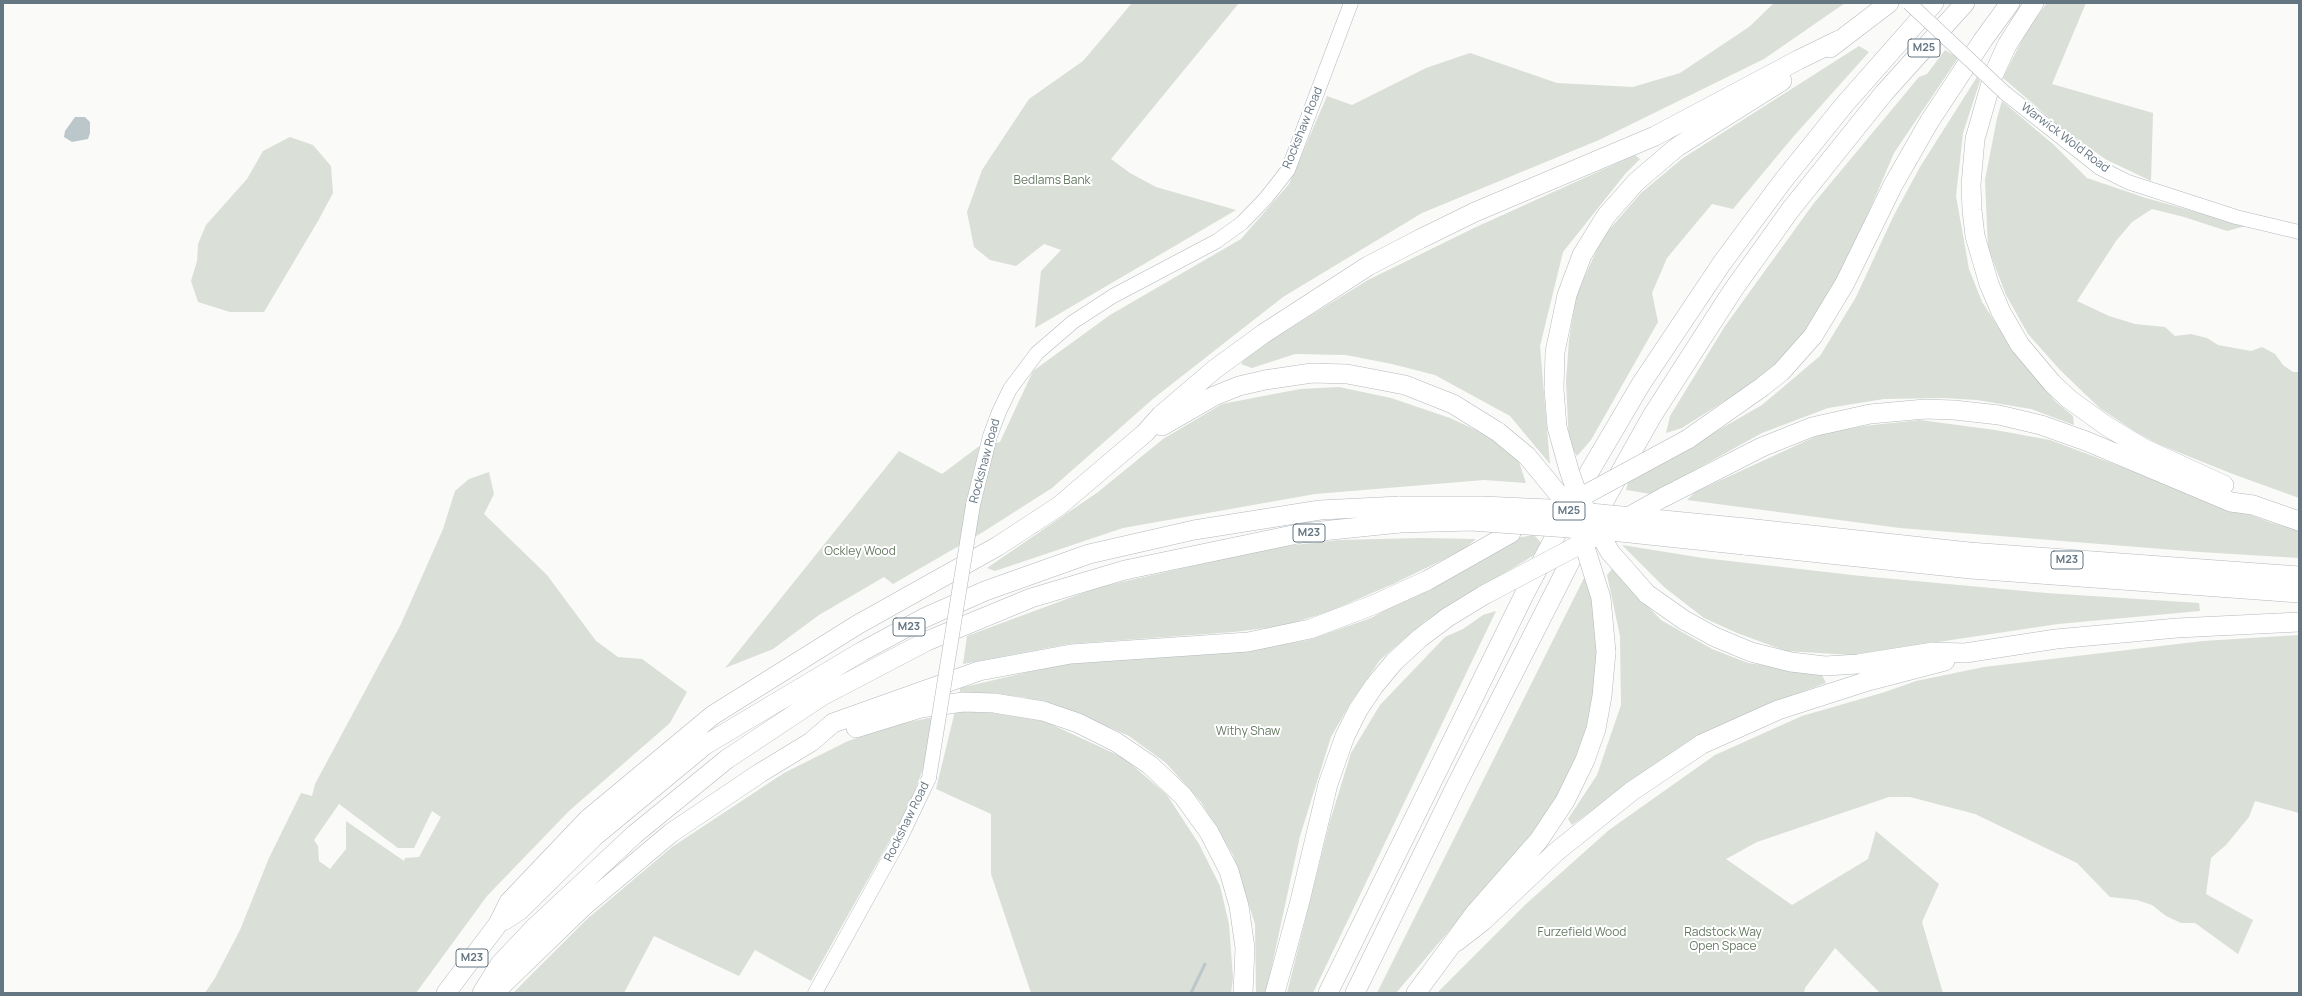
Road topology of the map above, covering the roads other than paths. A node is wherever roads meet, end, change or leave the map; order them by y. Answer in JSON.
{"nodes":[{"id":1,"x":1351,"y":3,"type":"edge"},
{"id":2,"x":1889,"y":3,"type":"edge"},
{"id":3,"x":1909,"y":3,"type":"edge"},
{"id":4,"x":1934,"y":3,"type":"edge"},
{"id":5,"x":1965,"y":3,"type":"edge"},
{"id":6,"x":2010,"y":3,"type":"edge"},
{"id":7,"x":2034,"y":3,"type":"edge"},
{"id":8,"x":1839,"y":40,"type":"junction"},
{"id":9,"x":2299,"y":232,"type":"edge"},
{"id":10,"x":1146,"y":433,"type":"junction"},
{"id":11,"x":2253,"y":505,"type":"junction"},
{"id":12,"x":1400,"y":515,"type":"junction"},
{"id":13,"x":2299,"y":520,"type":"edge"},
{"id":14,"x":1745,"y":537,"type":"junction"},
{"id":15,"x":2299,"y":576,"type":"edge"},
{"id":16,"x":2299,"y":593,"type":"edge"},
{"id":17,"x":2299,"y":622,"type":"edge"},
{"id":18,"x":1965,"y":653,"type":"junction"},
{"id":19,"x":811,"y":742,"type":"junction"},
{"id":20,"x":498,"y":924,"type":"junction"},
{"id":21,"x":1456,"y":942,"type":"junction"},
{"id":22,"x":446,"y":993,"type":"edge"},
{"id":23,"x":482,"y":993,"type":"edge"},
{"id":24,"x":494,"y":993,"type":"edge"},
{"id":25,"x":814,"y":993,"type":"edge"},
{"id":26,"x":1243,"y":993,"type":"edge"},
{"id":27,"x":1275,"y":993,"type":"edge"},
{"id":28,"x":1328,"y":993,"type":"edge"},
{"id":29,"x":1355,"y":993,"type":"edge"},
{"id":30,"x":1416,"y":993,"type":"edge"}],
"edges":[{"from":1,"to":25,"type":"street","name":"Rockshaw Road","bridge":true},
{"from":2,"to":8,"type":"highway"},
{"from":3,"to":9,"type":"street","name":"Warwick Wold Road","bridge":true},
{"from":4,"to":28,"type":"highway","number":"M25"},
{"from":5,"to":29,"type":"highway","number":"M25"},
{"from":6,"to":19,"type":"highway","bridge":true},
{"from":7,"to":11,"type":"highway"},
{"from":8,"to":10,"type":"highway"},
{"from":8,"to":18,"type":"highway","bridge":true},
{"from":10,"to":20,"type":"highway"},
{"from":10,"to":21,"type":"highway","bridge":true},
{"from":11,"to":13,"type":"highway"},
{"from":11,"to":27,"type":"highway","bridge":true},
{"from":12,"to":14,"type":"highway","number":"M23","bridge":true},
{"from":12,"to":20,"type":"highway","number":"M23"},
{"from":12,"to":23,"type":"highway","number":"M23"},
{"from":14,"to":15,"type":"highway","number":"M23"},
{"from":14,"to":16,"type":"highway","number":"M23"},
{"from":17,"to":18,"type":"highway"},
{"from":18,"to":21,"type":"highway"},
{"from":19,"to":24,"type":"highway"},
{"from":19,"to":26,"type":"highway"},
{"from":20,"to":22,"type":"highway","number":"M23"},
{"from":21,"to":30,"type":"highway"}]}
